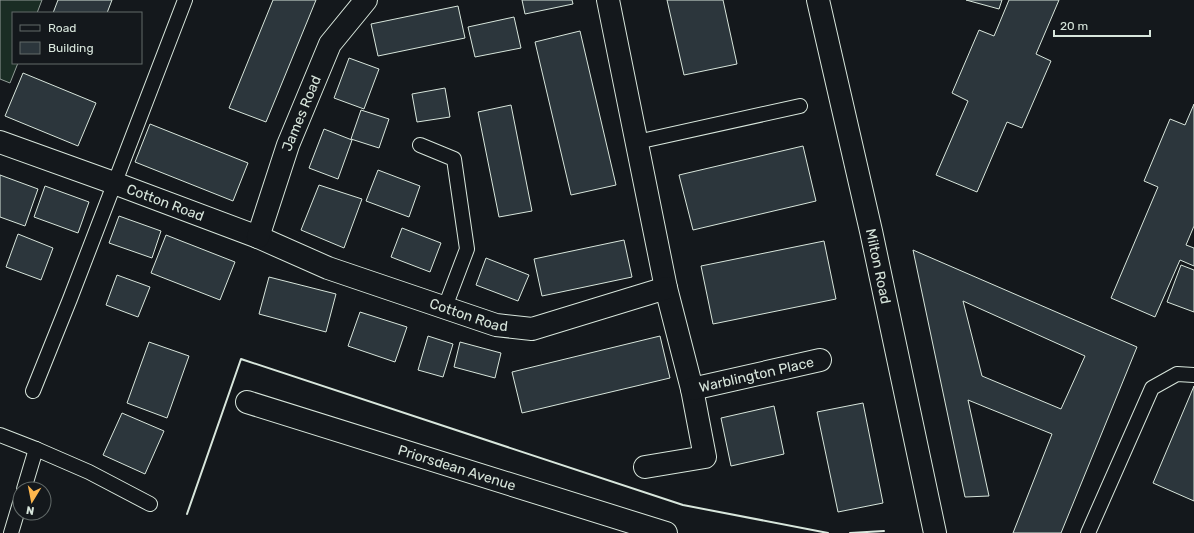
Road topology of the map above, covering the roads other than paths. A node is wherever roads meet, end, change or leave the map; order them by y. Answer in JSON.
{"nodes":[{"id":1,"x":185,"y":0,"type":"edge"},
{"id":2,"x":366,"y":0,"type":"edge"},
{"id":3,"x":608,"y":0,"type":"edge"},
{"id":4,"x":818,"y":0,"type":"edge"},
{"id":5,"x":800,"y":106,"type":"dead end"},
{"id":6,"x":0,"y":142,"type":"edge"},
{"id":7,"x":637,"y":142,"type":"junction"},
{"id":8,"x":420,"y":145,"type":"dead end"},
{"id":9,"x":114,"y":183,"type":"junction"},
{"id":10,"x":258,"y":237,"type":"junction"},
{"id":11,"x":666,"y":288,"type":"junction"},
{"id":12,"x":445,"y":307,"type":"junction"},
{"id":13,"x":820,"y":360,"type":"dead end"},
{"id":14,"x":1194,"y":375,"type":"edge"},
{"id":15,"x":692,"y":389,"type":"junction"},
{"id":16,"x":33,"y":391,"type":"dead end"},
{"id":17,"x":247,"y":402,"type":"dead end"},
{"id":18,"x":0,"y":435,"type":"edge"},
{"id":19,"x":36,"y":449,"type":"junction"},
{"id":20,"x":645,"y":467,"type":"dead end"},
{"id":21,"x":26,"y":481,"type":"edge"},
{"id":22,"x":150,"y":504,"type":"dead end"},
{"id":23,"x":15,"y":521,"type":"edge"},
{"id":24,"x":11,"y":533,"type":"edge"},
{"id":25,"x":666,"y":533,"type":"edge"},
{"id":26,"x":935,"y":533,"type":"edge"},
{"id":27,"x":1088,"y":533,"type":"edge"}],
"edges":[{"from":1,"to":9,"type":"lane"},
{"from":2,"to":10,"type":"street","name":"James Road"},
{"from":3,"to":7,"type":"street"},
{"from":4,"to":26,"type":"street","name":"Milton Road"},
{"from":5,"to":7,"type":"lane"},
{"from":6,"to":9,"type":"street","name":"Cotton Road"},
{"from":7,"to":11,"type":"street"},
{"from":8,"to":12,"type":"lane"},
{"from":9,"to":10,"type":"street","name":"Cotton Road"},
{"from":9,"to":16,"type":"lane"},
{"from":10,"to":12,"type":"street","name":"Cotton Road"},
{"from":11,"to":12,"type":"street","name":"Cotton Road"},
{"from":11,"to":15,"type":"street","name":"Warblington Place"},
{"from":13,"to":15,"type":"street","name":"Warblington Place"},
{"from":14,"to":27,"type":"lane"},
{"from":15,"to":20,"type":"street","name":"Warblington Place"},
{"from":17,"to":25,"type":"street","name":"Priorsdean Avenue"},
{"from":18,"to":19,"type":"lane"},
{"from":19,"to":21,"type":"lane"},
{"from":19,"to":22,"type":"lane"},
{"from":23,"to":24,"type":"lane"}]}
